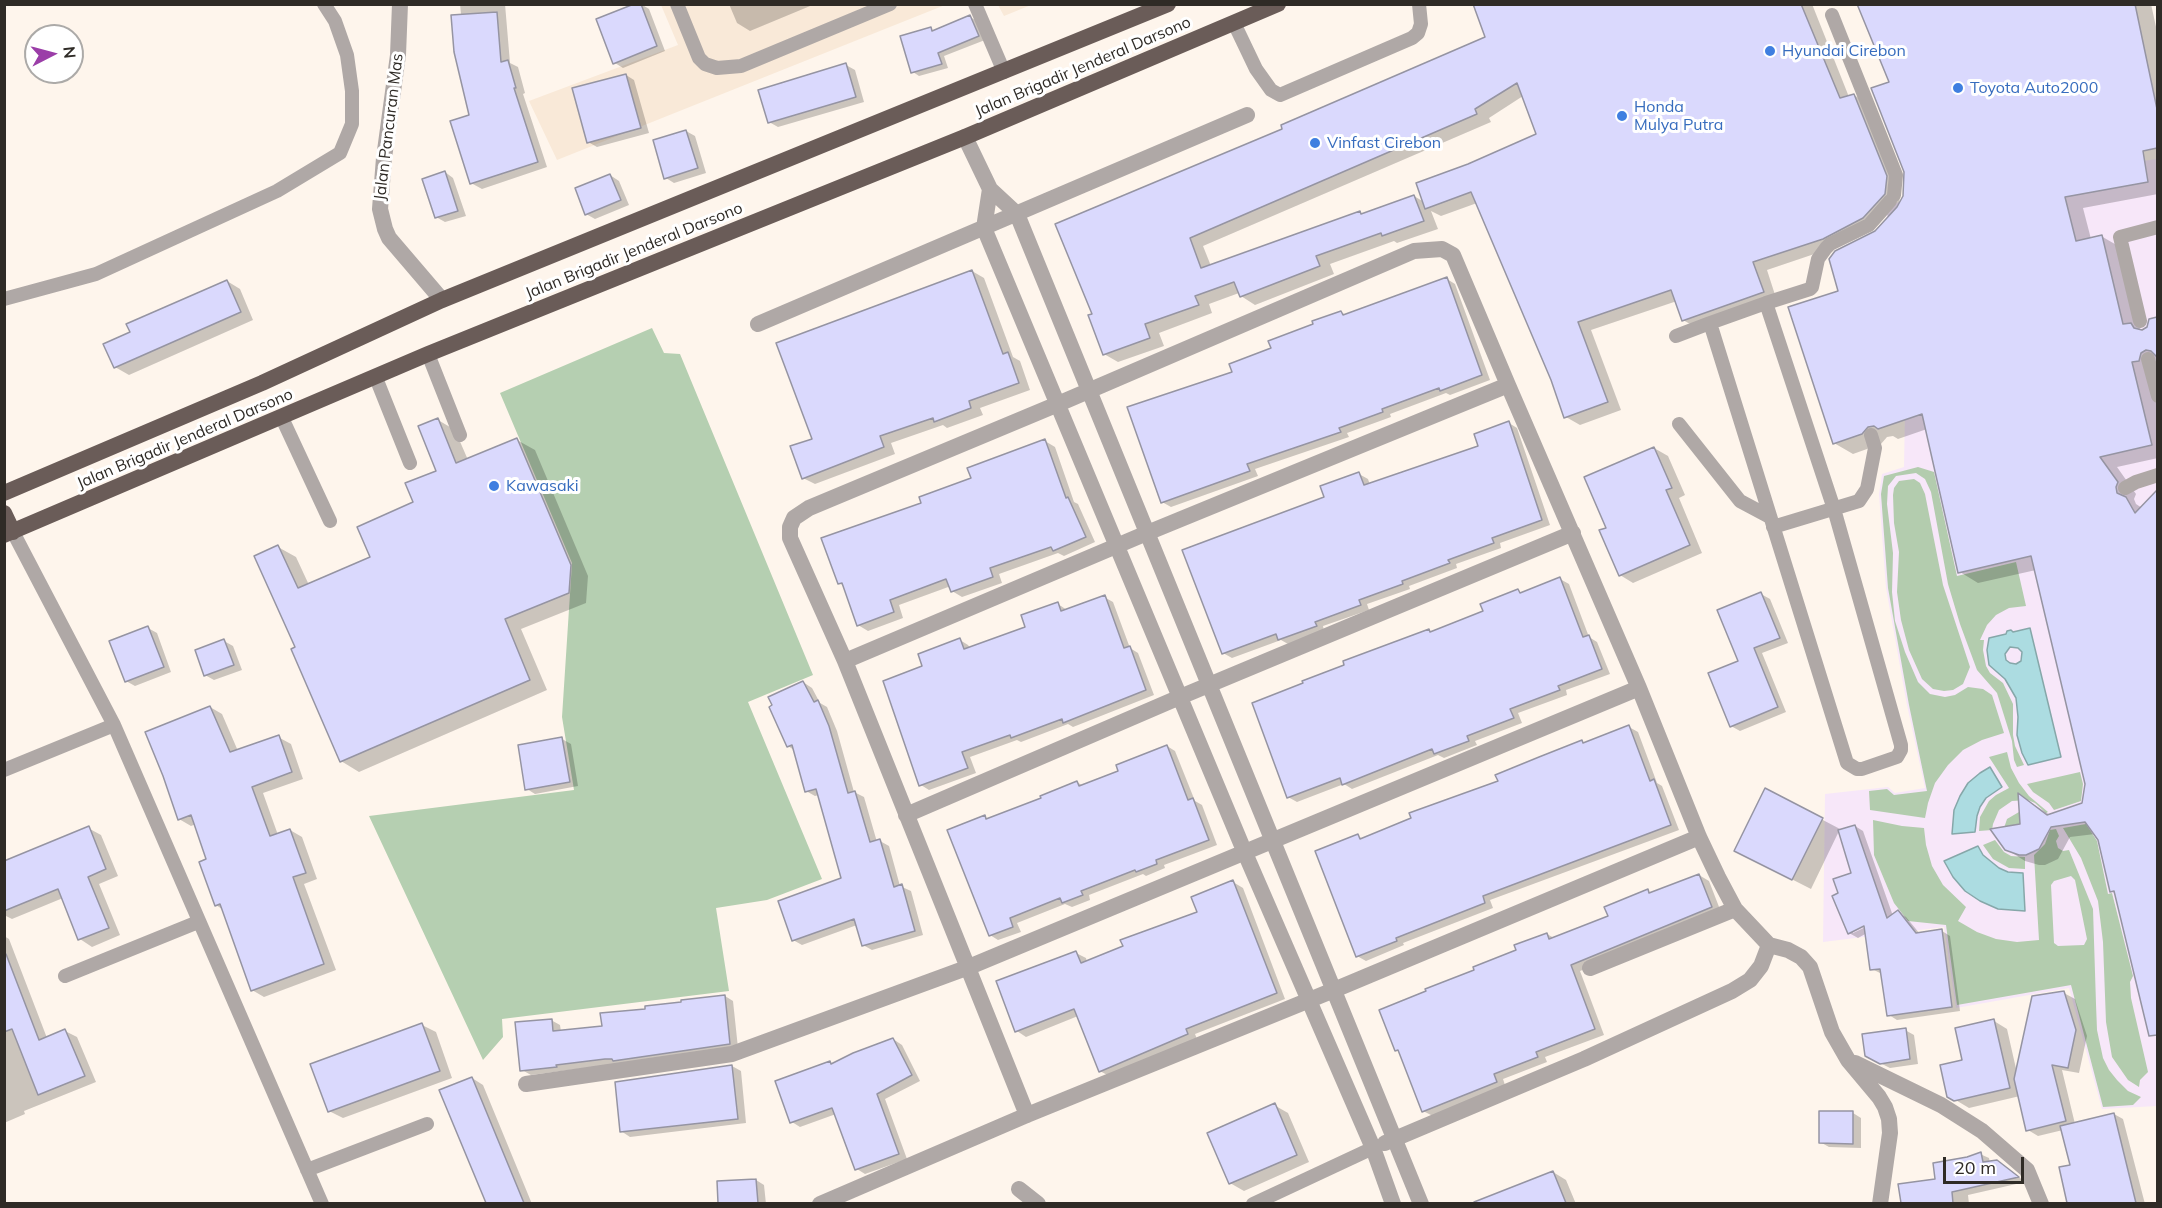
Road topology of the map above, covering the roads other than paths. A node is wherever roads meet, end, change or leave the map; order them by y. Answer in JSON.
{"nodes":[{"id":1,"x":324,"y":4,"type":"edge"},
{"id":2,"x":400,"y":4,"type":"edge"},
{"id":3,"x":677,"y":4,"type":"edge"},
{"id":4,"x":890,"y":4,"type":"edge"},
{"id":5,"x":975,"y":4,"type":"edge"},
{"id":6,"x":1168,"y":4,"type":"edge"},
{"id":7,"x":1278,"y":4,"type":"edge"},
{"id":8,"x":1419,"y":4,"type":"edge"},
{"id":9,"x":1832,"y":15,"type":"dead end"},
{"id":10,"x":1234,"y":23,"type":"junction"},
{"id":11,"x":1004,"y":72,"type":"junction"},
{"id":12,"x":1247,"y":116,"type":"dead end"},
{"id":13,"x":965,"y":136,"type":"junction"},
{"id":14,"x":990,"y":189,"type":"junction"},
{"id":15,"x":1017,"y":214,"type":"junction"},
{"id":16,"x":2157,"y":227,"type":"edge"},
{"id":17,"x":984,"y":228,"type":"junction"},
{"id":18,"x":4,"y":299,"type":"edge"},
{"id":19,"x":442,"y":300,"type":"junction"},
{"id":20,"x":1766,"y":303,"type":"junction"},
{"id":21,"x":2140,"y":321,"type":"dead end"},
{"id":22,"x":758,"y":324,"type":"dead end"},
{"id":23,"x":1710,"y":324,"type":"junction"},
{"id":24,"x":1676,"y":336,"type":"dead end"},
{"id":25,"x":428,"y":354,"type":"junction"},
{"id":26,"x":2148,"y":359,"type":"dead end"},
{"id":27,"x":376,"y":378,"type":"junction"},
{"id":28,"x":1508,"y":385,"type":"junction"},
{"id":29,"x":1089,"y":390,"type":"junction"},
{"id":30,"x":2157,"y":396,"type":"edge"},
{"id":31,"x":1058,"y":404,"type":"junction"},
{"id":32,"x":282,"y":418,"type":"junction"},
{"id":33,"x":1679,"y":424,"type":"dead end"},
{"id":34,"x":460,"y":435,"type":"dead end"},
{"id":35,"x":1871,"y":435,"type":"dead end"},
{"id":36,"x":410,"y":463,"type":"dead end"},
{"id":37,"x":2157,"y":475,"type":"edge"},
{"id":38,"x":2125,"y":488,"type":"dead end"},
{"id":39,"x":4,"y":493,"type":"edge"},
{"id":40,"x":1834,"y":509,"type":"junction"},
{"id":41,"x":4,"y":513,"type":"edge"},
{"id":42,"x":330,"y":521,"type":"dead end"},
{"id":43,"x":1772,"y":522,"type":"junction"},
{"id":44,"x":1573,"y":532,"type":"junction"},
{"id":45,"x":9,"y":533,"type":"edge"},
{"id":46,"x":1147,"y":533,"type":"junction"},
{"id":47,"x":1117,"y":547,"type":"junction"},
{"id":48,"x":845,"y":662,"type":"junction"},
{"id":49,"x":1209,"y":686,"type":"junction"},
{"id":50,"x":1639,"y":688,"type":"junction"},
{"id":51,"x":1180,"y":697,"type":"junction"},
{"id":52,"x":114,"y":725,"type":"junction"},
{"id":53,"x":4,"y":770,"type":"edge"},
{"id":54,"x":906,"y":816,"type":"junction"},
{"id":55,"x":1699,"y":837,"type":"junction"},
{"id":56,"x":1273,"y":841,"type":"junction"},
{"id":57,"x":1245,"y":853,"type":"junction"},
{"id":58,"x":1735,"y":909,"type":"junction"},
{"id":59,"x":198,"y":922,"type":"junction"},
{"id":60,"x":1769,"y":945,"type":"junction"},
{"id":61,"x":969,"y":968,"type":"junction"},
{"id":62,"x":1590,"y":968,"type":"dead end"},
{"id":63,"x":65,"y":976,"type":"dead end"},
{"id":64,"x":1334,"y":990,"type":"junction"},
{"id":65,"x":1308,"y":1000,"type":"junction"},
{"id":66,"x":1848,"y":1060,"type":"junction"},
{"id":67,"x":526,"y":1084,"type":"dead end"},
{"id":68,"x":1027,"y":1114,"type":"junction"},
{"id":69,"x":427,"y":1124,"type":"dead end"},
{"id":70,"x":1394,"y":1139,"type":"junction"},
{"id":71,"x":1373,"y":1148,"type":"junction"},
{"id":72,"x":307,"y":1170,"type":"junction"},
{"id":73,"x":1019,"y":1190,"type":"dead end"},
{"id":74,"x":322,"y":1203,"type":"edge"},
{"id":75,"x":820,"y":1203,"type":"edge"},
{"id":76,"x":1038,"y":1203,"type":"edge"},
{"id":77,"x":1253,"y":1203,"type":"edge"},
{"id":78,"x":1393,"y":1203,"type":"edge"},
{"id":79,"x":1421,"y":1203,"type":"edge"},
{"id":80,"x":1880,"y":1203,"type":"edge"},
{"id":81,"x":2041,"y":1203,"type":"edge"}],
"edges":[{"from":1,"to":18,"type":"lane"},
{"from":2,"to":19,"type":"street","name":"Jalan Pancuran Mas"},
{"from":3,"to":4,"type":"lane"},
{"from":5,"to":11,"type":"lane"},
{"from":6,"to":11,"type":"highway","name":"Jalan Brigadir Jenderal Darsono"},
{"from":7,"to":10,"type":"highway","name":"Jalan Brigadir Jenderal Darsono"},
{"from":8,"to":10,"type":"lane"},
{"from":9,"to":20,"type":"lane"},
{"from":10,"to":13,"type":"highway","name":"Jalan Brigadir Jenderal Darsono"},
{"from":11,"to":19,"type":"highway","name":"Jalan Brigadir Jenderal Darsono"},
{"from":12,"to":15,"type":"street"},
{"from":13,"to":14,"type":"street"},
{"from":13,"to":25,"type":"highway","name":"Jalan Brigadir Jenderal Darsono"},
{"from":14,"to":15,"type":"street"},
{"from":14,"to":17,"type":"street"},
{"from":15,"to":17,"type":"street"},
{"from":15,"to":29,"type":"street"},
{"from":16,"to":21,"type":"lane"},
{"from":17,"to":22,"type":"street"},
{"from":17,"to":31,"type":"street"},
{"from":19,"to":39,"type":"highway","name":"Jalan Brigadir Jenderal Darsono"},
{"from":20,"to":23,"type":"lane"},
{"from":20,"to":40,"type":"lane"},
{"from":23,"to":24,"type":"lane"},
{"from":23,"to":43,"type":"lane"},
{"from":25,"to":27,"type":"highway","name":"Jalan Brigadir Jenderal Darsono"},
{"from":25,"to":34,"type":"lane"},
{"from":26,"to":30,"type":"lane"},
{"from":27,"to":32,"type":"highway","name":"Jalan Brigadir Jenderal Darsono"},
{"from":27,"to":36,"type":"lane"},
{"from":28,"to":29,"type":"street"},
{"from":28,"to":44,"type":"street"},
{"from":28,"to":46,"type":"street"},
{"from":29,"to":31,"type":"street"},
{"from":29,"to":46,"type":"street"},
{"from":31,"to":47,"type":"street"},
{"from":31,"to":48,"type":"street"},
{"from":32,"to":42,"type":"lane"},
{"from":32,"to":45,"type":"highway","name":"Jalan Brigadir Jenderal Darsono"},
{"from":33,"to":43,"type":"lane"},
{"from":35,"to":40,"type":"lane"},
{"from":37,"to":38,"type":"lane"},
{"from":40,"to":43,"type":"lane"},
{"from":40,"to":43,"type":"lane"},
{"from":41,"to":45,"type":"highway"},
{"from":44,"to":49,"type":"street"},
{"from":44,"to":50,"type":"street"},
{"from":45,"to":52,"type":"lane"},
{"from":46,"to":47,"type":"street"},
{"from":46,"to":49,"type":"street"},
{"from":47,"to":48,"type":"street"},
{"from":47,"to":51,"type":"street"},
{"from":48,"to":54,"type":"street"},
{"from":49,"to":51,"type":"street"},
{"from":49,"to":56,"type":"street"},
{"from":50,"to":55,"type":"street"},
{"from":50,"to":56,"type":"street"},
{"from":51,"to":54,"type":"street"},
{"from":51,"to":57,"type":"street"},
{"from":52,"to":53,"type":"lane"},
{"from":52,"to":59,"type":"lane"},
{"from":54,"to":61,"type":"street"},
{"from":55,"to":58,"type":"street"},
{"from":55,"to":64,"type":"street"},
{"from":56,"to":57,"type":"street"},
{"from":56,"to":64,"type":"street"},
{"from":57,"to":61,"type":"street"},
{"from":57,"to":65,"type":"street"},
{"from":58,"to":60,"type":"street"},
{"from":58,"to":62,"type":"street"},
{"from":59,"to":63,"type":"lane"},
{"from":59,"to":72,"type":"lane"},
{"from":60,"to":66,"type":"street"},
{"from":60,"to":70,"type":"street"},
{"from":61,"to":67,"type":"street"},
{"from":61,"to":68,"type":"street"},
{"from":64,"to":65,"type":"street"},
{"from":64,"to":70,"type":"street"},
{"from":65,"to":68,"type":"street"},
{"from":65,"to":71,"type":"street"},
{"from":66,"to":80,"type":"street"},
{"from":66,"to":81,"type":"street"},
{"from":68,"to":75,"type":"street"},
{"from":69,"to":72,"type":"lane"},
{"from":70,"to":71,"type":"street"},
{"from":70,"to":79,"type":"street"},
{"from":71,"to":77,"type":"lane"},
{"from":71,"to":78,"type":"street"},
{"from":72,"to":74,"type":"lane"},
{"from":73,"to":76,"type":"street"}]}
